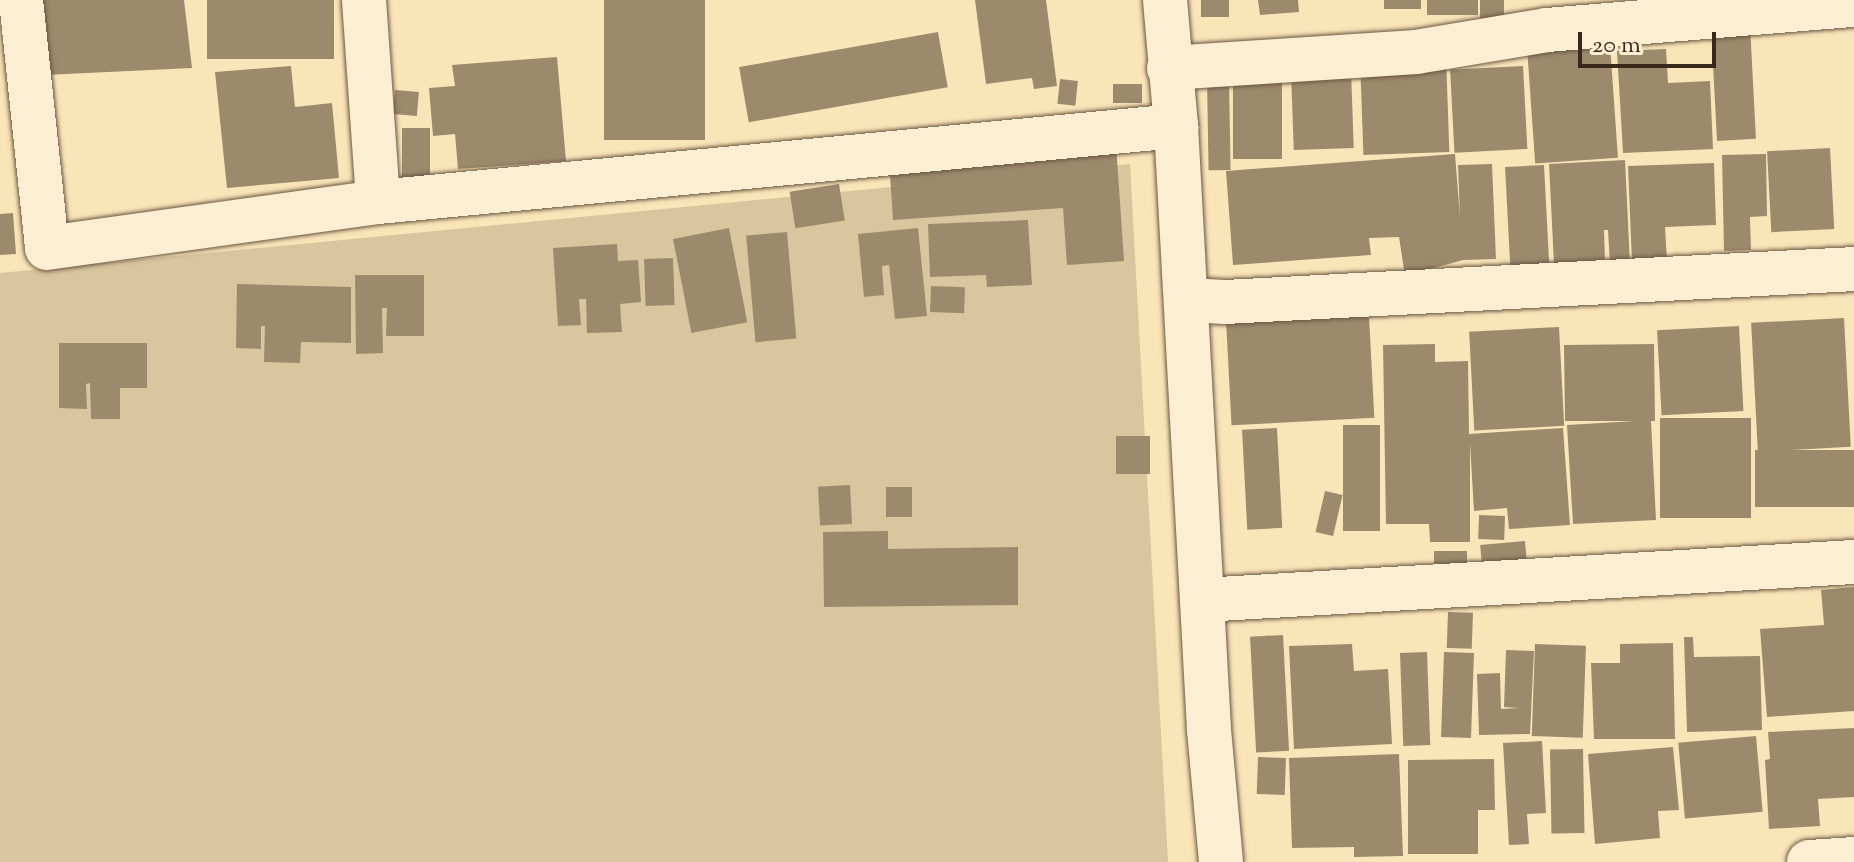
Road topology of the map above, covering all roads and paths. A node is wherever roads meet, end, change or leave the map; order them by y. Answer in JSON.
{"nodes":[{"id":1,"x":21,"y":0,"type":"edge"},
{"id":2,"x":364,"y":0,"type":"edge"},
{"id":3,"x":1165,"y":0,"type":"edge"},
{"id":4,"x":1854,"y":5,"type":"edge"},
{"id":5,"x":1169,"y":68,"type":"junction"},
{"id":6,"x":1176,"y":126,"type":"junction"},
{"id":7,"x":378,"y":202,"type":"junction"},
{"id":8,"x":1854,"y":269,"type":"edge"},
{"id":9,"x":1187,"y":300,"type":"junction"},
{"id":10,"x":1854,"y":562,"type":"edge"},
{"id":11,"x":1202,"y":600,"type":"junction"},
{"id":12,"x":1854,"y":859,"type":"edge"},
{"id":13,"x":1221,"y":862,"type":"edge"},
{"id":14,"x":1809,"y":862,"type":"edge"}],
"edges":[{"from":1,"to":7,"type":"street"},
{"from":2,"to":7,"type":"street"},
{"from":3,"to":5,"type":"street"},
{"from":4,"to":5,"type":"street"},
{"from":5,"to":6,"type":"street"},
{"from":6,"to":7,"type":"street"},
{"from":6,"to":9,"type":"street"},
{"from":8,"to":9,"type":"street"},
{"from":9,"to":11,"type":"street"},
{"from":10,"to":11,"type":"street"},
{"from":11,"to":13,"type":"street"},
{"from":12,"to":14,"type":"street"}]}
